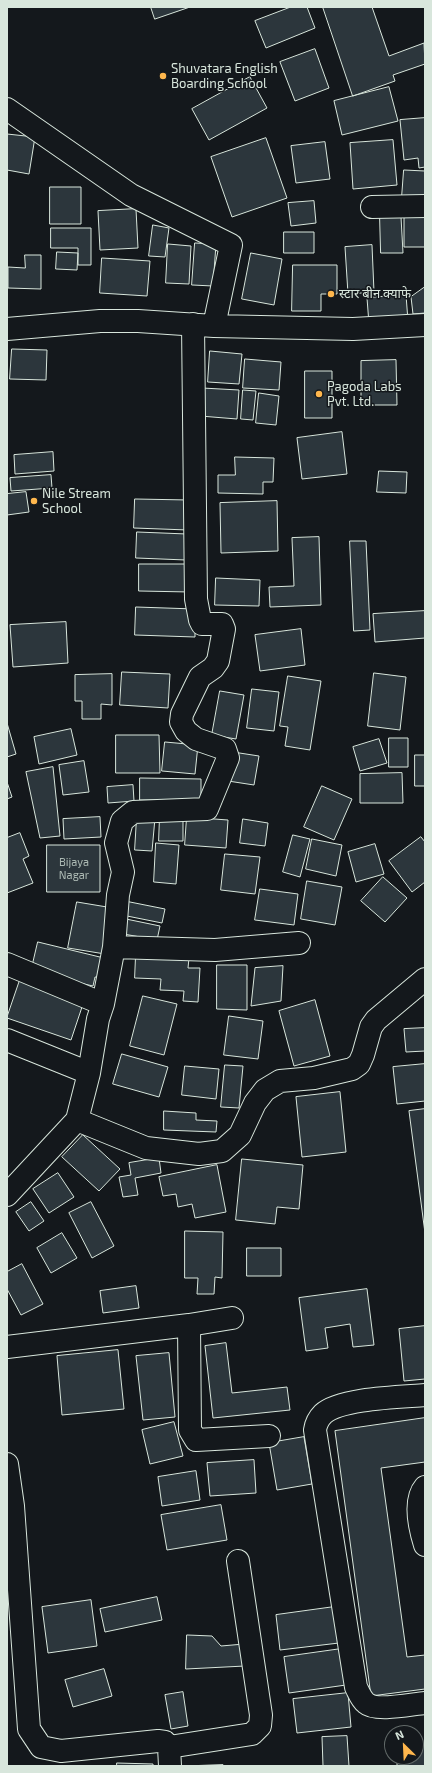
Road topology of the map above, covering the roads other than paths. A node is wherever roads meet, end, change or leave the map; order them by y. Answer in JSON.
{"nodes":[{"id":1,"x":7,"y":108,"type":"edge"},
{"id":2,"x":425,"y":206,"type":"edge"},
{"id":3,"x":372,"y":207,"type":"dead end"},
{"id":4,"x":203,"y":325,"type":"junction"},
{"id":5,"x":425,"y":325,"type":"edge"},
{"id":6,"x":7,"y":329,"type":"edge"},
{"id":7,"x":299,"y":943,"type":"dead end"},
{"id":8,"x":114,"y":946,"type":"junction"},
{"id":9,"x":7,"y":964,"type":"edge"},
{"id":10,"x":425,"y":979,"type":"edge"},
{"id":11,"x":103,"y":1004,"type":"junction"},
{"id":12,"x":7,"y":1040,"type":"edge"},
{"id":13,"x":89,"y":1073,"type":"junction"},
{"id":14,"x":77,"y":1120,"type":"junction"},
{"id":15,"x":7,"y":1195,"type":"edge"},
{"id":16,"x":232,"y":1318,"type":"dead end"},
{"id":17,"x":190,"y":1325,"type":"junction"},
{"id":18,"x":7,"y":1347,"type":"edge"},
{"id":19,"x":425,"y":1395,"type":"edge"},
{"id":20,"x":269,"y":1436,"type":"dead end"},
{"id":21,"x":7,"y":1464,"type":"edge"},
{"id":22,"x":425,"y":1487,"type":"edge"},
{"id":23,"x":425,"y":1545,"type":"edge"},
{"id":24,"x":238,"y":1561,"type":"dead end"},
{"id":25,"x":425,"y":1703,"type":"edge"},
{"id":26,"x":170,"y":1756,"type":"edge"}],
"edges":[{"from":1,"to":4,"type":"street"},
{"from":2,"to":3,"type":"street"},
{"from":4,"to":5,"type":"street"},
{"from":4,"to":6,"type":"street"},
{"from":4,"to":8,"type":"street"},
{"from":7,"to":8,"type":"street"},
{"from":8,"to":11,"type":"street"},
{"from":9,"to":11,"type":"street"},
{"from":10,"to":14,"type":"street"},
{"from":11,"to":13,"type":"street"},
{"from":12,"to":13,"type":"street"},
{"from":13,"to":14,"type":"street"},
{"from":14,"to":15,"type":"street"},
{"from":16,"to":17,"type":"street"},
{"from":17,"to":18,"type":"street"},
{"from":17,"to":20,"type":"street"},
{"from":19,"to":25,"type":"street"},
{"from":21,"to":26,"type":"street"},
{"from":22,"to":23,"type":"street"},
{"from":24,"to":26,"type":"street"}]}
